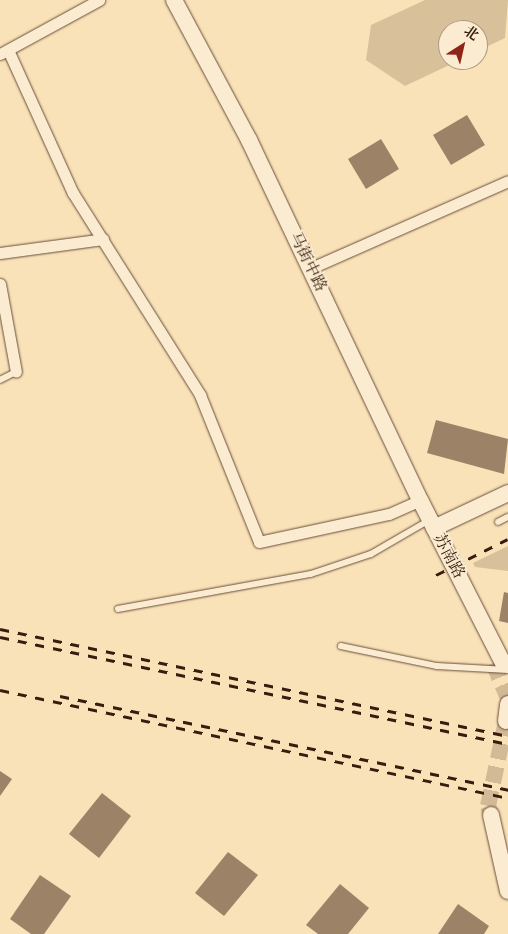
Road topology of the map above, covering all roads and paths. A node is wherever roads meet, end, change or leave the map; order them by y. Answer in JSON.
{"nodes":[{"id":1,"x":99,"y":0,"type":"edge"},
{"id":2,"x":174,"y":0,"type":"edge"},
{"id":3,"x":4,"y":52,"type":"edge"},
{"id":4,"x":508,"y":181,"type":"edge"},
{"id":5,"x":103,"y":239,"type":"junction"},
{"id":6,"x":0,"y":253,"type":"edge"},
{"id":7,"x":311,"y":268,"type":"junction"},
{"id":8,"x":0,"y":284,"type":"edge"},
{"id":9,"x":16,"y":372,"type":"joint"},
{"id":10,"x":0,"y":380,"type":"edge"},
{"id":11,"x":508,"y":493,"type":"edge"},
{"id":12,"x":420,"y":500,"type":"junction"},
{"id":13,"x":508,"y":517,"type":"edge"},
{"id":14,"x":498,"y":522,"type":"dead end"},
{"id":15,"x":432,"y":524,"type":"junction"},
{"id":16,"x":118,"y":608,"type":"dead end"},
{"id":17,"x":341,"y":646,"type":"dead end"},
{"id":18,"x":501,"y":665,"type":"edge"},
{"id":19,"x":508,"y":704,"type":"edge"},
{"id":20,"x":506,"y":721,"type":"dead end"},
{"id":21,"x":491,"y":815,"type":"tunnel mouth"},
{"id":22,"x":508,"y":891,"type":"edge"}],
"edges":[{"from":1,"to":3,"type":"street"},
{"from":2,"to":7,"type":"street","name":"马街中路"},
{"from":3,"to":5,"type":"street"},
{"from":4,"to":7,"type":"street"},
{"from":5,"to":6,"type":"street"},
{"from":5,"to":12,"type":"street"},
{"from":7,"to":12,"type":"street","name":"马街中路"},
{"from":8,"to":9,"type":"street"},
{"from":9,"to":10,"type":"lane"},
{"from":11,"to":15,"type":"street"},
{"from":12,"to":15,"type":"street","name":"马街中路"},
{"from":13,"to":14,"type":"lane"},
{"from":15,"to":16,"type":"lane"},
{"from":15,"to":18,"type":"street","name":"苏南路"},
{"from":17,"to":18,"type":"lane"},
{"from":19,"to":20,"type":"street"},
{"from":21,"to":22,"type":"street"}]}
